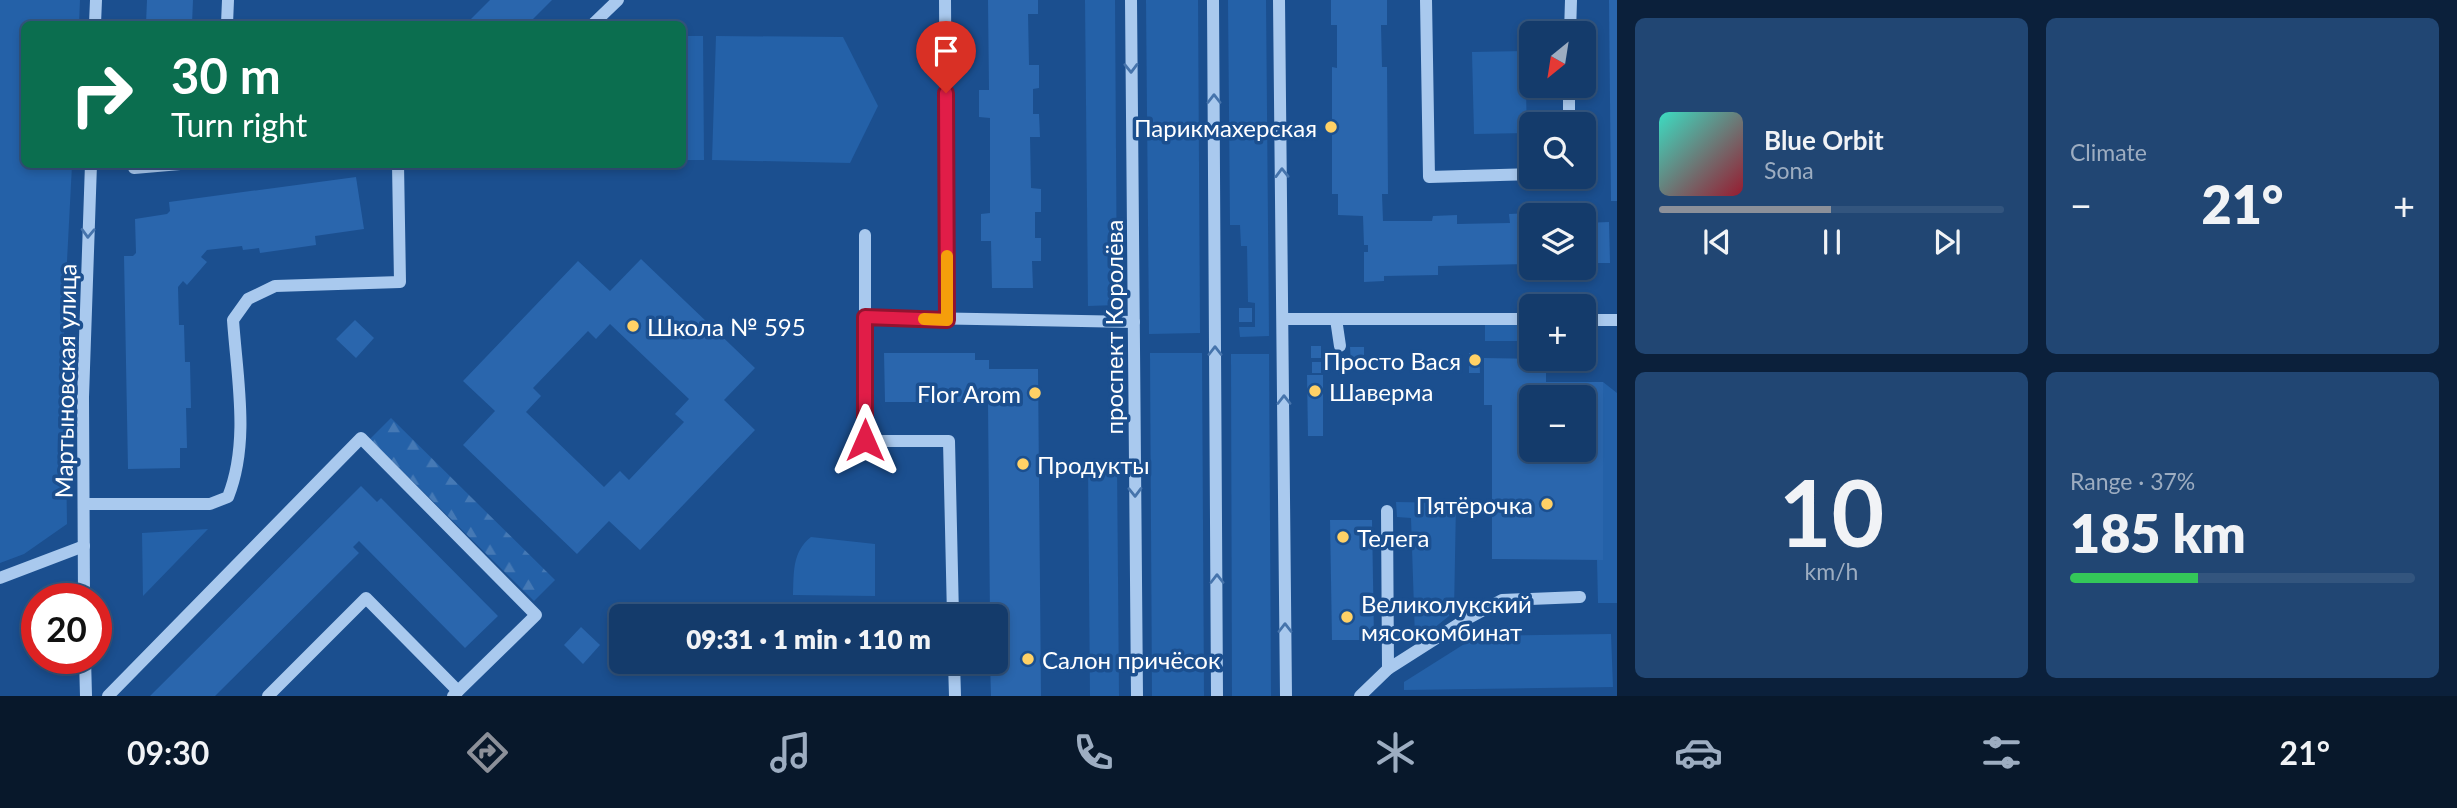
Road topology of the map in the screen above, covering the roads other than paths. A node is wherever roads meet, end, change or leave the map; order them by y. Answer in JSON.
{"nodes":[{"id":1,"x":96,"y":0,"type":"edge"},
{"id":2,"x":228,"y":0,"type":"edge"},
{"id":3,"x":618,"y":0,"type":"edge"},
{"id":4,"x":945,"y":0,"type":"edge"},
{"id":5,"x":1131,"y":0,"type":"edge"},
{"id":6,"x":1213,"y":0,"type":"edge"},
{"id":7,"x":1279,"y":0,"type":"edge"},
{"id":8,"x":1426,"y":0,"type":"edge"},
{"id":9,"x":1571,"y":0,"type":"edge"},
{"id":10,"x":95,"y":21,"type":"edge"},
{"id":11,"x":227,"y":21,"type":"edge"},
{"id":12,"x":596,"y":21,"type":"edge"},
{"id":13,"x":1570,"y":21,"type":"edge"},
{"id":14,"x":91,"y":168,"type":"edge"},
{"id":15,"x":398,"y":168,"type":"edge"},
{"id":16,"x":1519,"y":174,"type":"edge"},
{"id":17,"x":865,"y":235,"type":"dead end"},
{"id":18,"x":865,"y":317,"type":"junction"},
{"id":19,"x":1283,"y":319,"type":"junction"},
{"id":20,"x":1336,"y":319,"type":"junction"},
{"id":21,"x":1519,"y":319,"type":"edge"},
{"id":22,"x":947,"y":320,"type":"junction"},
{"id":23,"x":1596,"y":320,"type":"edge"},
{"id":24,"x":1617,"y":320,"type":"edge"},
{"id":25,"x":1134,"y":322,"type":"junction"},
{"id":26,"x":1340,"y":346,"type":"dead end"},
{"id":27,"x":83,"y":504,"type":"junction"},
{"id":28,"x":1387,"y":511,"type":"dead end"},
{"id":29,"x":84,"y":546,"type":"junction"},
{"id":30,"x":0,"y":578,"type":"edge"},
{"id":31,"x":84,"y":583,"type":"edge"},
{"id":32,"x":1580,"y":597,"type":"dead end"},
{"id":33,"x":953,"y":604,"type":"edge"},
{"id":34,"x":1388,"y":669,"type":"junction"},
{"id":35,"x":85,"y":674,"type":"edge"},
{"id":36,"x":954,"y":674,"type":"edge"},
{"id":37,"x":456,"y":693,"type":"edge"},
{"id":38,"x":86,"y":696,"type":"edge"},
{"id":39,"x":108,"y":696,"type":"edge"},
{"id":40,"x":268,"y":696,"type":"edge"},
{"id":41,"x":955,"y":696,"type":"edge"},
{"id":42,"x":1137,"y":696,"type":"edge"},
{"id":43,"x":1217,"y":696,"type":"edge"},
{"id":44,"x":1286,"y":696,"type":"edge"},
{"id":45,"x":1360,"y":696,"type":"edge"}],
"edges":[{"from":1,"to":10,"type":"street"},
{"from":2,"to":11,"type":"street"},
{"from":3,"to":12,"type":"street"},
{"from":4,"to":22,"type":"street"},
{"from":5,"to":25,"type":"street","name":"проспект Королёва","one_way":true},
{"from":43,"to":6,"type":"street","one_way":true},
{"from":19,"to":7,"type":"street","one_way":true},
{"from":8,"to":16,"type":"street"},
{"from":9,"to":13,"type":"street"},
{"from":14,"to":27,"type":"street","name":"Мартыновская улица","one_way":true},
{"from":15,"to":27,"type":"street"},
{"from":17,"to":18,"type":"street"},
{"from":18,"to":22,"type":"street"},
{"from":18,"to":33,"type":"street"},
{"from":19,"to":20,"type":"street"},
{"from":44,"to":19,"type":"street","one_way":true},
{"from":20,"to":21,"type":"street"},
{"from":20,"to":26,"type":"street"},
{"from":22,"to":25,"type":"street"},
{"from":23,"to":24,"type":"street"},
{"from":25,"to":42,"type":"street","name":"проспект Королёва","one_way":true},
{"from":27,"to":29,"type":"street","name":"Мартыновская улица"},
{"from":28,"to":34,"type":"street"},
{"from":29,"to":30,"type":"street"},
{"from":29,"to":31,"type":"street","name":"Мартыновская улица"},
{"from":32,"to":34,"type":"street"},
{"from":34,"to":45,"type":"street"},
{"from":35,"to":38,"type":"street"},
{"from":36,"to":41,"type":"street"},
{"from":37,"to":39,"type":"street"},
{"from":37,"to":40,"type":"street"}]}
